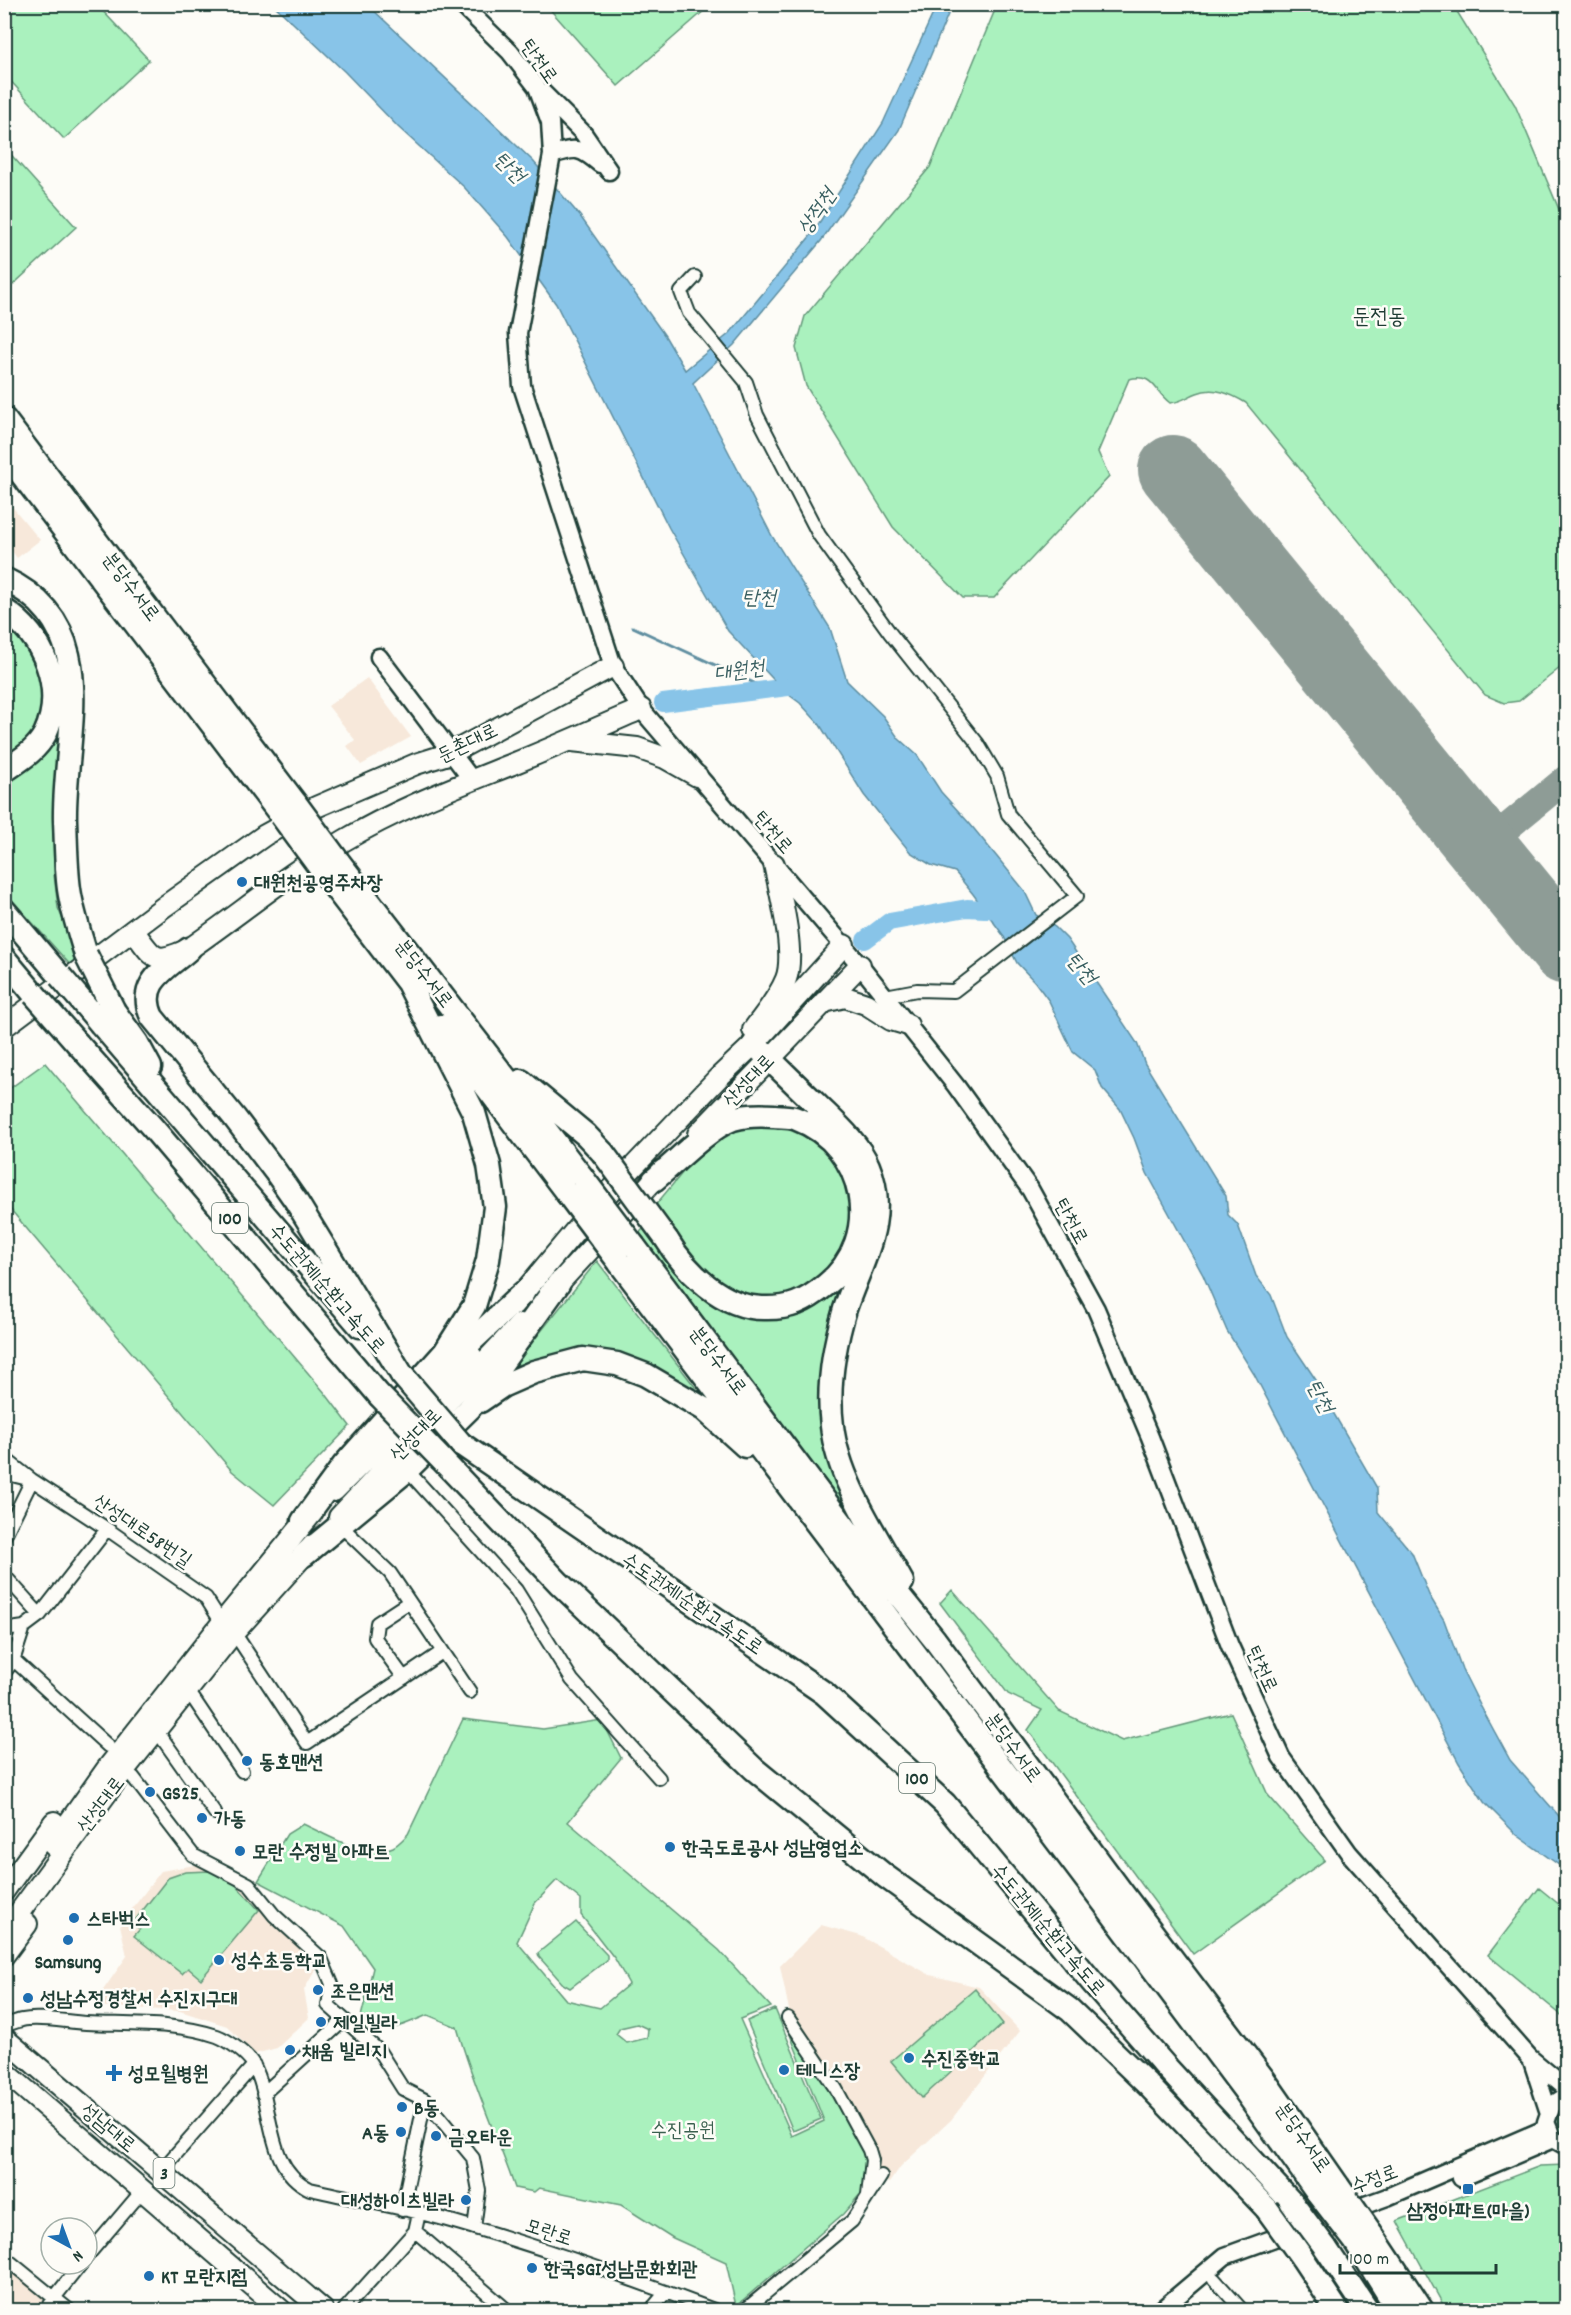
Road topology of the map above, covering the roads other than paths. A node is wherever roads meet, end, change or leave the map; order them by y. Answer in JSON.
{"nodes":[{"id":1,"x":461,"y":4,"type":"edge"},
{"id":2,"x":537,"y":87,"type":"junction"},
{"id":3,"x":552,"y":157,"type":"junction"},
{"id":4,"x":695,"y":277,"type":"dead end"},
{"id":5,"x":4,"y":419,"type":"edge"},
{"id":6,"x":4,"y":451,"type":"edge"},
{"id":7,"x":4,"y":579,"type":"edge"},
{"id":8,"x":4,"y":610,"type":"edge"},
{"id":9,"x":379,"y":657,"type":"dead end"},
{"id":10,"x":613,"y":666,"type":"junction"},
{"id":11,"x":641,"y":710,"type":"junction"},
{"id":12,"x":569,"y":741,"type":"junction"},
{"id":13,"x":451,"y":753,"type":"junction"},
{"id":14,"x":4,"y":771,"type":"edge"},
{"id":15,"x":697,"y":776,"type":"junction"},
{"id":16,"x":472,"y":780,"type":"junction"},
{"id":17,"x":297,"y":808,"type":"junction"},
{"id":18,"x":774,"y":864,"type":"junction"},
{"id":19,"x":330,"y":866,"type":"junction"},
{"id":20,"x":4,"y":910,"type":"edge"},
{"id":21,"x":133,"y":930,"type":"junction"},
{"id":22,"x":844,"y":945,"type":"junction"},
{"id":23,"x":189,"y":949,"type":"junction"},
{"id":24,"x":4,"y":958,"type":"edge"},
{"id":25,"x":860,"y":965,"type":"junction"},
{"id":26,"x":4,"y":967,"type":"edge"},
{"id":27,"x":407,"y":981,"type":"junction"},
{"id":28,"x":34,"y":994,"type":"junction"},
{"id":29,"x":885,"y":996,"type":"junction"},
{"id":30,"x":824,"y":1002,"type":"junction"},
{"id":31,"x":108,"y":1018,"type":"junction"},
{"id":32,"x":7,"y":1024,"type":"edge"},
{"id":33,"x":908,"y":1025,"type":"junction"},
{"id":34,"x":482,"y":1046,"type":"junction"},
{"id":35,"x":762,"y":1051,"type":"junction"},
{"id":36,"x":719,"y":1077,"type":"junction"},
{"id":37,"x":654,"y":1180,"type":"junction"},
{"id":38,"x":574,"y":1185,"type":"junction"},
{"id":39,"x":626,"y":1254,"type":"junction"},
{"id":40,"x":559,"y":1284,"type":"junction"},
{"id":41,"x":523,"y":1293,"type":"junction"},
{"id":42,"x":402,"y":1375,"type":"junction"},
{"id":43,"x":389,"y":1401,"type":"junction"},
{"id":44,"x":469,"y":1408,"type":"junction"},
{"id":45,"x":4,"y":1458,"type":"edge"},
{"id":46,"x":406,"y":1470,"type":"junction"},
{"id":47,"x":4,"y":1473,"type":"edge"},
{"id":48,"x":32,"y":1480,"type":"junction"},
{"id":49,"x":785,"y":1483,"type":"junction"},
{"id":50,"x":303,"y":1521,"type":"junction"},
{"id":51,"x":340,"y":1525,"type":"junction"},
{"id":52,"x":107,"y":1529,"type":"junction"},
{"id":53,"x":4,"y":1537,"type":"edge"},
{"id":54,"x":304,"y":1555,"type":"junction"},
{"id":55,"x":4,"y":1575,"type":"edge"},
{"id":56,"x":409,"y":1602,"type":"junction"},
{"id":57,"x":40,"y":1615,"type":"junction"},
{"id":58,"x":222,"y":1623,"type":"junction"},
{"id":59,"x":24,"y":1627,"type":"junction"},
{"id":60,"x":4,"y":1630,"type":"edge"},
{"id":61,"x":239,"y":1640,"type":"junction"},
{"id":62,"x":935,"y":1641,"type":"junction"},
{"id":63,"x":4,"y":1651,"type":"edge"},
{"id":64,"x":442,"y":1652,"type":"junction"},
{"id":65,"x":13,"y":1661,"type":"junction"},
{"id":66,"x":4,"y":1673,"type":"edge"},
{"id":67,"x":404,"y":1678,"type":"junction"},
{"id":68,"x":470,"y":1692,"type":"dead end"},
{"id":69,"x":193,"y":1698,"type":"junction"},
{"id":70,"x":162,"y":1738,"type":"junction"},
{"id":71,"x":108,"y":1746,"type":"junction"},
{"id":72,"x":242,"y":1771,"type":"dead end"},
{"id":73,"x":119,"y":1775,"type":"junction"},
{"id":74,"x":659,"y":1778,"type":"dead end"},
{"id":75,"x":214,"y":1814,"type":"dead end"},
{"id":76,"x":8,"y":1879,"type":"edge"},
{"id":77,"x":4,"y":1912,"type":"edge"},
{"id":78,"x":4,"y":1934,"type":"edge"},
{"id":79,"x":4,"y":1955,"type":"edge"},
{"id":80,"x":788,"y":2018,"type":"dead end"},
{"id":81,"x":343,"y":2021,"type":"junction"},
{"id":82,"x":4,"y":2026,"type":"edge"},
{"id":83,"x":4,"y":2038,"type":"edge"},
{"id":84,"x":1530,"y":2058,"type":"junction"},
{"id":85,"x":254,"y":2065,"type":"junction"},
{"id":86,"x":4,"y":2071,"type":"edge"},
{"id":87,"x":1566,"y":2088,"type":"edge"},
{"id":88,"x":263,"y":2094,"type":"junction"},
{"id":89,"x":1566,"y":2096,"type":"edge"},
{"id":90,"x":425,"y":2100,"type":"junction"},
{"id":91,"x":1548,"y":2110,"type":"junction"},
{"id":92,"x":1556,"y":2138,"type":"edge"},
{"id":93,"x":161,"y":2171,"type":"junction"},
{"id":94,"x":881,"y":2176,"type":"dead end"},
{"id":95,"x":144,"y":2190,"type":"junction"},
{"id":96,"x":1328,"y":2190,"type":"junction"},
{"id":97,"x":868,"y":2195,"type":"junction"},
{"id":98,"x":402,"y":2210,"type":"junction"},
{"id":99,"x":419,"y":2213,"type":"junction"},
{"id":100,"x":474,"y":2228,"type":"junction"},
{"id":101,"x":415,"y":2231,"type":"junction"},
{"id":102,"x":1363,"y":2237,"type":"junction"},
{"id":103,"x":99,"y":2242,"type":"edge"},
{"id":104,"x":4,"y":2256,"type":"edge"},
{"id":105,"x":71,"y":2276,"type":"edge"},
{"id":106,"x":1214,"y":2279,"type":"junction"},
{"id":107,"x":666,"y":2292,"type":"junction"},
{"id":108,"x":54,"y":2298,"type":"junction"},
{"id":109,"x":1236,"y":2308,"type":"edge"},
{"id":110,"x":47,"y":2310,"type":"edge"},
{"id":111,"x":69,"y":2310,"type":"edge"},
{"id":112,"x":281,"y":2310,"type":"edge"},
{"id":113,"x":323,"y":2310,"type":"edge"},
{"id":114,"x":344,"y":2310,"type":"edge"},
{"id":115,"x":507,"y":2310,"type":"edge"},
{"id":116,"x":651,"y":2310,"type":"edge"},
{"id":117,"x":714,"y":2310,"type":"edge"},
{"id":118,"x":745,"y":2310,"type":"edge"},
{"id":119,"x":1161,"y":2310,"type":"edge"},
{"id":120,"x":1179,"y":2310,"type":"edge"},
{"id":121,"x":1337,"y":2310,"type":"edge"},
{"id":122,"x":1367,"y":2310,"type":"edge"},
{"id":123,"x":1398,"y":2310,"type":"edge"},
{"id":124,"x":1422,"y":2310,"type":"edge"}],
"edges":[{"from":1,"to":2,"type":"main road","name":"탄천로"},
{"from":2,"to":3,"type":"main road","name":"탄천로"},
{"from":2,"to":3,"type":"main road"},
{"from":3,"to":10,"type":"main road","name":"탄천로"},
{"from":4,"to":29,"type":"street"},
{"from":5,"to":17,"type":"highway","name":"분당수서로"},
{"from":6,"to":17,"type":"highway","name":"분당수서로"},
{"from":7,"to":31,"type":"highway","bridge":true},
{"from":8,"to":14,"type":"highway"},
{"from":9,"to":13,"type":"main road"},
{"from":10,"to":11,"type":"main road","name":"탄천로"},
{"from":10,"to":13,"type":"main road","name":"둔촌대로"},
{"from":11,"to":12,"type":"main road","name":"둔촌대로"},
{"from":11,"to":15,"type":"main road","name":"탄천로"},
{"from":12,"to":15,"type":"main road"},
{"from":12,"to":16,"type":"main road","name":"둔촌대로"},
{"from":13,"to":16,"type":"main road"},
{"from":13,"to":17,"type":"main road","name":"둔촌대로"},
{"from":15,"to":18,"type":"main road","name":"탄천로"},
{"from":16,"to":23,"type":"main road","name":"둔촌대로"},
{"from":17,"to":19,"type":"highway","name":"분당수서로","bridge":true},
{"from":17,"to":21,"type":"main road","name":"둔촌대로"},
{"from":18,"to":22,"type":"main road","name":"탄천로"},
{"from":18,"to":36,"type":"main road"},
{"from":19,"to":27,"type":"highway","name":"분당수서로"},
{"from":19,"to":34,"type":"highway","name":"분당수서로"},
{"from":20,"to":31,"type":"highway","name":"수도권제1순환고속도로","number":"100","bridge":true},
{"from":21,"to":23,"type":"main road"},
{"from":21,"to":32,"type":"main road"},
{"from":22,"to":25,"type":"main road","name":"탄천로"},
{"from":22,"to":35,"type":"main road","name":"산성대로"},
{"from":23,"to":42,"type":"highway"},
{"from":24,"to":28,"type":"highway","name":"수도권제1순환고속도로","number":"100"},
{"from":25,"to":29,"type":"main road","name":"탄천로"},
{"from":25,"to":30,"type":"main road","name":"산성대로"},
{"from":26,"to":28,"type":"highway"},
{"from":27,"to":38,"type":"highway","name":"분당수서로"},
{"from":27,"to":43,"type":"highway"},
{"from":28,"to":43,"type":"highway","name":"수도권제1순환고속도로","number":"100","bridge":true},
{"from":29,"to":33,"type":"main road","name":"탄천로"},
{"from":30,"to":33,"type":"main road"},
{"from":30,"to":35,"type":"main road","name":"산성대로"},
{"from":31,"to":42,"type":"highway","name":"수도권제1순환고속도로","number":"100"},
{"from":33,"to":84,"type":"main road","name":"탄천로"},
{"from":34,"to":37,"type":"highway","bridge":true},
{"from":34,"to":38,"type":"highway","name":"분당수서로"},
{"from":35,"to":36,"type":"main road","name":"산성대로"},
{"from":35,"to":37,"type":"main road","name":"산성대로"},
{"from":35,"to":62,"type":"highway"},
{"from":36,"to":41,"type":"main road","name":"산성대로"},
{"from":37,"to":40,"type":"main road","name":"산성대로"},
{"from":38,"to":39,"type":"highway","name":"분당수서로","bridge":true},
{"from":39,"to":49,"type":"highway","name":"분당수서로"},
{"from":39,"to":62,"type":"highway","name":"분당수서로"},
{"from":40,"to":44,"type":"highway"},
{"from":40,"to":54,"type":"main road","name":"산성대로"},
{"from":41,"to":43,"type":"highway"},
{"from":41,"to":50,"type":"main road","name":"산성대로"},
{"from":42,"to":122,"type":"highway","name":"수도권제1순환고속도로","number":"100","bridge":true},
{"from":43,"to":50,"type":"highway"},
{"from":43,"to":121,"type":"highway","name":"수도권제1순환고속도로","number":"100","bridge":true},
{"from":44,"to":46,"type":"highway"},
{"from":44,"to":49,"type":"highway"},
{"from":45,"to":48,"type":"street","name":"산성대로58번길"},
{"from":46,"to":51,"type":"highway"},
{"from":46,"to":74,"type":"street"},
{"from":47,"to":48,"type":"street"},
{"from":48,"to":52,"type":"street","name":"산성대로58번길"},
{"from":48,"to":53,"type":"street"},
{"from":49,"to":96,"type":"highway","name":"분당수서로"},
{"from":50,"to":58,"type":"main road","name":"산성대로"},
{"from":51,"to":54,"type":"highway"},
{"from":51,"to":56,"type":"street"},
{"from":52,"to":57,"type":"street"},
{"from":52,"to":58,"type":"street","name":"산성대로58번길"},
{"from":54,"to":61,"type":"main road"},
{"from":54,"to":73,"type":"main road","name":"산성대로"},
{"from":55,"to":57,"type":"street"},
{"from":56,"to":64,"type":"street"},
{"from":56,"to":67,"type":"street"},
{"from":57,"to":59,"type":"street"},
{"from":58,"to":71,"type":"main road"},
{"from":58,"to":73,"type":"main road","name":"산성대로"},
{"from":59,"to":60,"type":"street"},
{"from":59,"to":65,"type":"street"},
{"from":61,"to":67,"type":"street"},
{"from":61,"to":69,"type":"main road"},
{"from":62,"to":96,"type":"highway","name":"분당수서로"},
{"from":63,"to":65,"type":"street"},
{"from":64,"to":67,"type":"street"},
{"from":64,"to":68,"type":"street"},
{"from":65,"to":66,"type":"street"},
{"from":65,"to":71,"type":"street"},
{"from":69,"to":70,"type":"main road"},
{"from":69,"to":72,"type":"street"},
{"from":70,"to":73,"type":"main road"},
{"from":70,"to":75,"type":"street"},
{"from":71,"to":76,"type":"main road"},
{"from":73,"to":77,"type":"main road","name":"산성대로"},
{"from":73,"to":78,"type":"main road","name":"산성대로"},
{"from":73,"to":79,"type":"main road"},
{"from":73,"to":81,"type":"street"},
{"from":80,"to":97,"type":"street"},
{"from":81,"to":88,"type":"street"},
{"from":81,"to":90,"type":"street"},
{"from":82,"to":85,"type":"street"},
{"from":83,"to":93,"type":"main road","name":"성남대로","number":"3"},
{"from":84,"to":87,"type":"main road","name":"탄천로"},
{"from":84,"to":91,"type":"main road"},
{"from":85,"to":88,"type":"street","name":"모란로"},
{"from":85,"to":93,"type":"street"},
{"from":86,"to":95,"type":"main road","name":"성남대로","number":"3"},
{"from":88,"to":98,"type":"street","name":"모란로"},
{"from":89,"to":91,"type":"main road"},
{"from":90,"to":98,"type":"street"},
{"from":90,"to":100,"type":"street"},
{"from":91,"to":92,"type":"main road"},
{"from":92,"to":106,"type":"main road","name":"수정로"},
{"from":92,"to":119,"type":"main road","name":"수정로"},
{"from":93,"to":113,"type":"main road","name":"성남대로","number":"3"},
{"from":94,"to":97,"type":"street"},
{"from":95,"to":103,"type":"street"},
{"from":95,"to":112,"type":"main road","name":"성남대로","number":"3"},
{"from":96,"to":102,"type":"highway","name":"분당수서로","bridge":true},
{"from":97,"to":118,"type":"street"},
{"from":98,"to":99,"type":"street","name":"모란로"},
{"from":99,"to":100,"type":"street","name":"모란로"},
{"from":99,"to":101,"type":"street"},
{"from":100,"to":107,"type":"street","name":"모란로"},
{"from":101,"to":114,"type":"street"},
{"from":101,"to":115,"type":"street"},
{"from":102,"to":123,"type":"highway","name":"분당수서로"},
{"from":102,"to":124,"type":"highway","name":"분당수서로"},
{"from":104,"to":108,"type":"street"},
{"from":105,"to":108,"type":"street"},
{"from":106,"to":109,"type":"street"},
{"from":106,"to":120,"type":"main road","name":"수정로"},
{"from":107,"to":116,"type":"street"},
{"from":107,"to":117,"type":"street","name":"모란로"},
{"from":108,"to":110,"type":"street"},
{"from":108,"to":111,"type":"street"}]}
